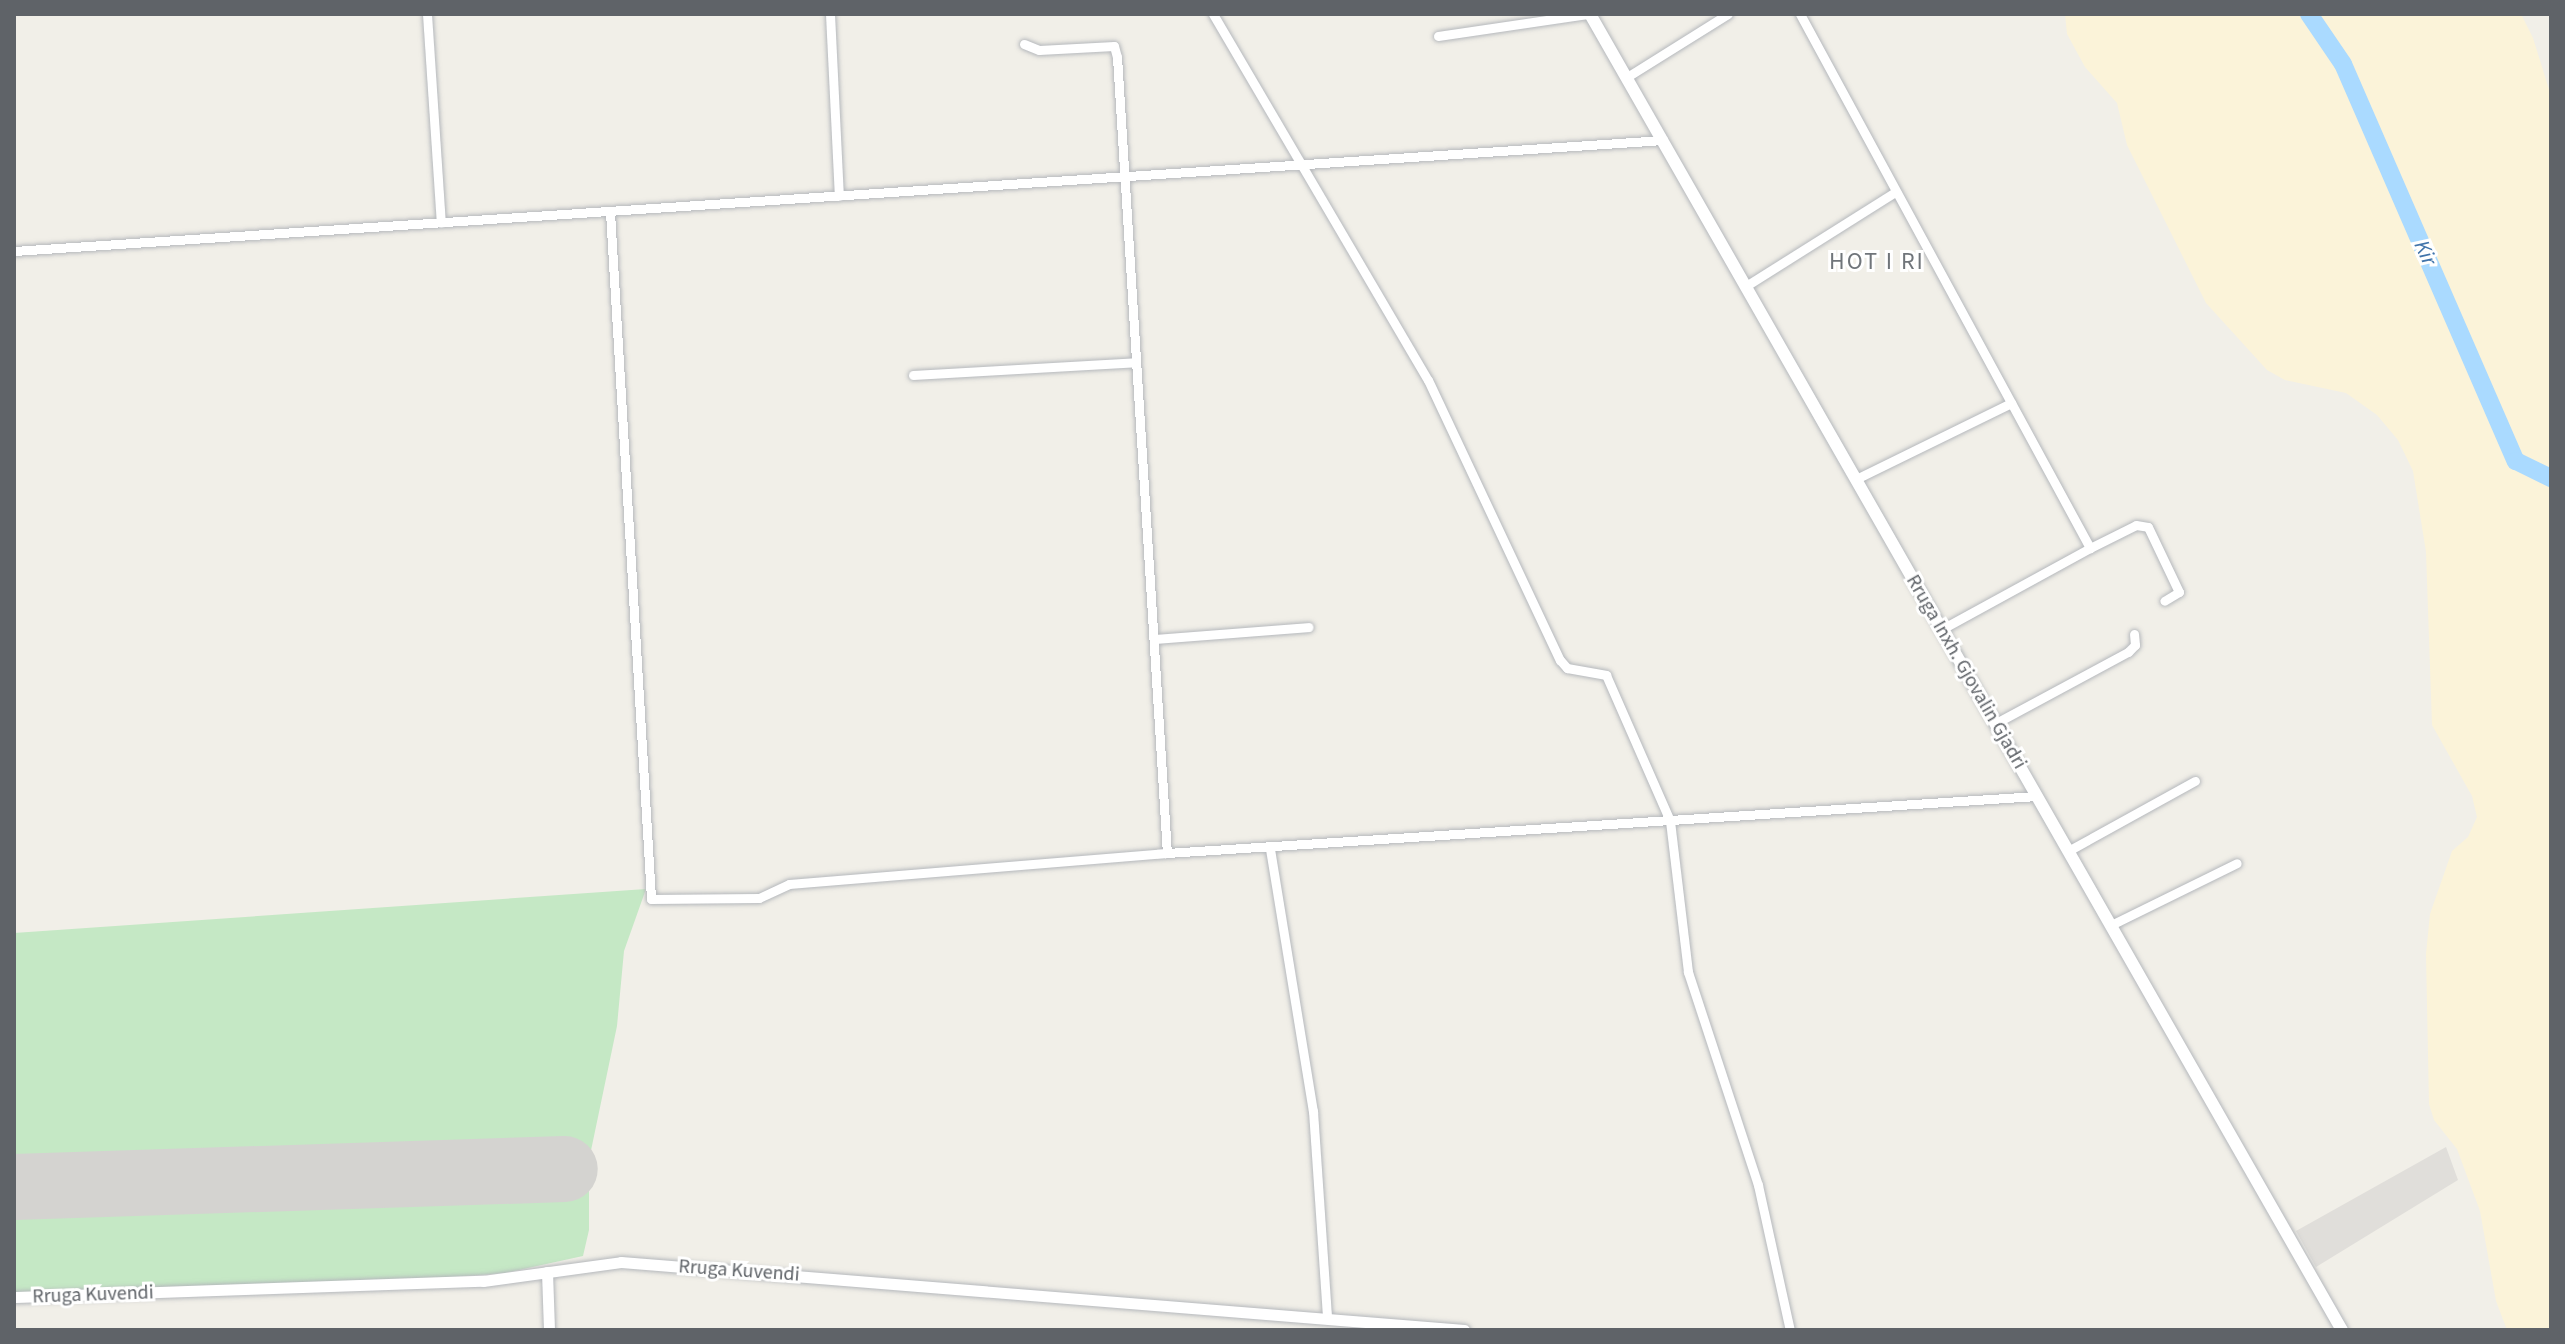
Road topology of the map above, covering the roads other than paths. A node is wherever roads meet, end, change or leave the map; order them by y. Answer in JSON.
{"nodes":[{"id":1,"x":427,"y":14,"type":"edge"},
{"id":2,"x":830,"y":14,"type":"edge"},
{"id":3,"x":1213,"y":14,"type":"edge"},
{"id":4,"x":1589,"y":14,"type":"edge"},
{"id":5,"x":1728,"y":14,"type":"edge"},
{"id":6,"x":1800,"y":14,"type":"edge"},
{"id":7,"x":1438,"y":36,"type":"dead end"},
{"id":8,"x":1024,"y":44,"type":"dead end"},
{"id":9,"x":1627,"y":77,"type":"junction"},
{"id":10,"x":1663,"y":140,"type":"junction"},
{"id":11,"x":1302,"y":167,"type":"junction"},
{"id":12,"x":1125,"y":179,"type":"junction"},
{"id":13,"x":1895,"y":192,"type":"junction"},
{"id":14,"x":839,"y":196,"type":"junction"},
{"id":15,"x":610,"y":212,"type":"junction"},
{"id":16,"x":441,"y":223,"type":"junction"},
{"id":17,"x":14,"y":251,"type":"edge"},
{"id":18,"x":1746,"y":286,"type":"junction"},
{"id":19,"x":1136,"y":362,"type":"junction"},
{"id":20,"x":913,"y":375,"type":"dead end"},
{"id":21,"x":2011,"y":403,"type":"junction"},
{"id":22,"x":1856,"y":479,"type":"junction"},
{"id":23,"x":2090,"y":548,"type":"junction"},
{"id":24,"x":2164,"y":601,"type":"dead end"},
{"id":25,"x":1309,"y":627,"type":"dead end"},
{"id":26,"x":1942,"y":629,"type":"junction"},
{"id":27,"x":2134,"y":634,"type":"dead end"},
{"id":28,"x":1156,"y":639,"type":"junction"},
{"id":29,"x":1996,"y":723,"type":"junction"},
{"id":30,"x":2195,"y":781,"type":"dead end"},
{"id":31,"x":2037,"y":796,"type":"junction"},
{"id":32,"x":1670,"y":821,"type":"junction"},
{"id":33,"x":1270,"y":849,"type":"junction"},
{"id":34,"x":2068,"y":851,"type":"junction"},
{"id":35,"x":1167,"y":853,"type":"junction"},
{"id":36,"x":2237,"y":863,"type":"dead end"},
{"id":37,"x":2111,"y":925,"type":"junction"},
{"id":38,"x":547,"y":1272,"type":"junction"},
{"id":39,"x":14,"y":1297,"type":"edge"},
{"id":40,"x":1327,"y":1318,"type":"junction"},
{"id":41,"x":549,"y":1330,"type":"edge"},
{"id":42,"x":1464,"y":1330,"type":"edge"},
{"id":43,"x":1790,"y":1330,"type":"edge"},
{"id":44,"x":2342,"y":1330,"type":"edge"}],
"edges":[{"from":1,"to":16,"type":"street"},
{"from":2,"to":14,"type":"street"},
{"from":3,"to":11,"type":"street"},
{"from":4,"to":7,"type":"street"},
{"from":4,"to":9,"type":"main road","name":"Rruga Inxh. Gjovalin Gjadri"},
{"from":5,"to":9,"type":"street"},
{"from":6,"to":13,"type":"street"},
{"from":8,"to":12,"type":"street"},
{"from":9,"to":10,"type":"main road","name":"Rruga Inxh. Gjovalin Gjadri"},
{"from":10,"to":11,"type":"street"},
{"from":10,"to":18,"type":"main road","name":"Rruga Inxh. Gjovalin Gjadri"},
{"from":11,"to":12,"type":"street"},
{"from":11,"to":32,"type":"street"},
{"from":12,"to":14,"type":"street"},
{"from":12,"to":19,"type":"street"},
{"from":13,"to":18,"type":"street"},
{"from":13,"to":21,"type":"street"},
{"from":14,"to":15,"type":"street"},
{"from":15,"to":16,"type":"street"},
{"from":15,"to":35,"type":"street"},
{"from":16,"to":17,"type":"street"},
{"from":18,"to":22,"type":"main road","name":"Rruga Inxh. Gjovalin Gjadri"},
{"from":19,"to":20,"type":"street"},
{"from":19,"to":28,"type":"street"},
{"from":21,"to":22,"type":"street"},
{"from":21,"to":23,"type":"street"},
{"from":22,"to":26,"type":"main road","name":"Rruga Inxh. Gjovalin Gjadri"},
{"from":23,"to":24,"type":"street"},
{"from":23,"to":26,"type":"street"},
{"from":25,"to":28,"type":"street"},
{"from":26,"to":29,"type":"main road","name":"Rruga Inxh. Gjovalin Gjadri"},
{"from":27,"to":29,"type":"street"},
{"from":28,"to":35,"type":"street"},
{"from":29,"to":31,"type":"main road","name":"Rruga Inxh. Gjovalin Gjadri"},
{"from":30,"to":34,"type":"street"},
{"from":31,"to":32,"type":"street"},
{"from":31,"to":34,"type":"main road","name":"Rruga Inxh. Gjovalin Gjadri"},
{"from":32,"to":33,"type":"street"},
{"from":32,"to":43,"type":"street"},
{"from":33,"to":35,"type":"street"},
{"from":33,"to":40,"type":"street"},
{"from":34,"to":37,"type":"main road","name":"Rruga Inxh. Gjovalin Gjadri"},
{"from":36,"to":37,"type":"street"},
{"from":37,"to":44,"type":"main road","name":"Rruga Inxh. Gjovalin Gjadri"},
{"from":38,"to":39,"type":"street","name":"Rruga Kuvendi"},
{"from":38,"to":40,"type":"street","name":"Rruga Kuvendi"},
{"from":38,"to":41,"type":"street"},
{"from":40,"to":42,"type":"street","name":"Rruga Kuvendi"}]}
